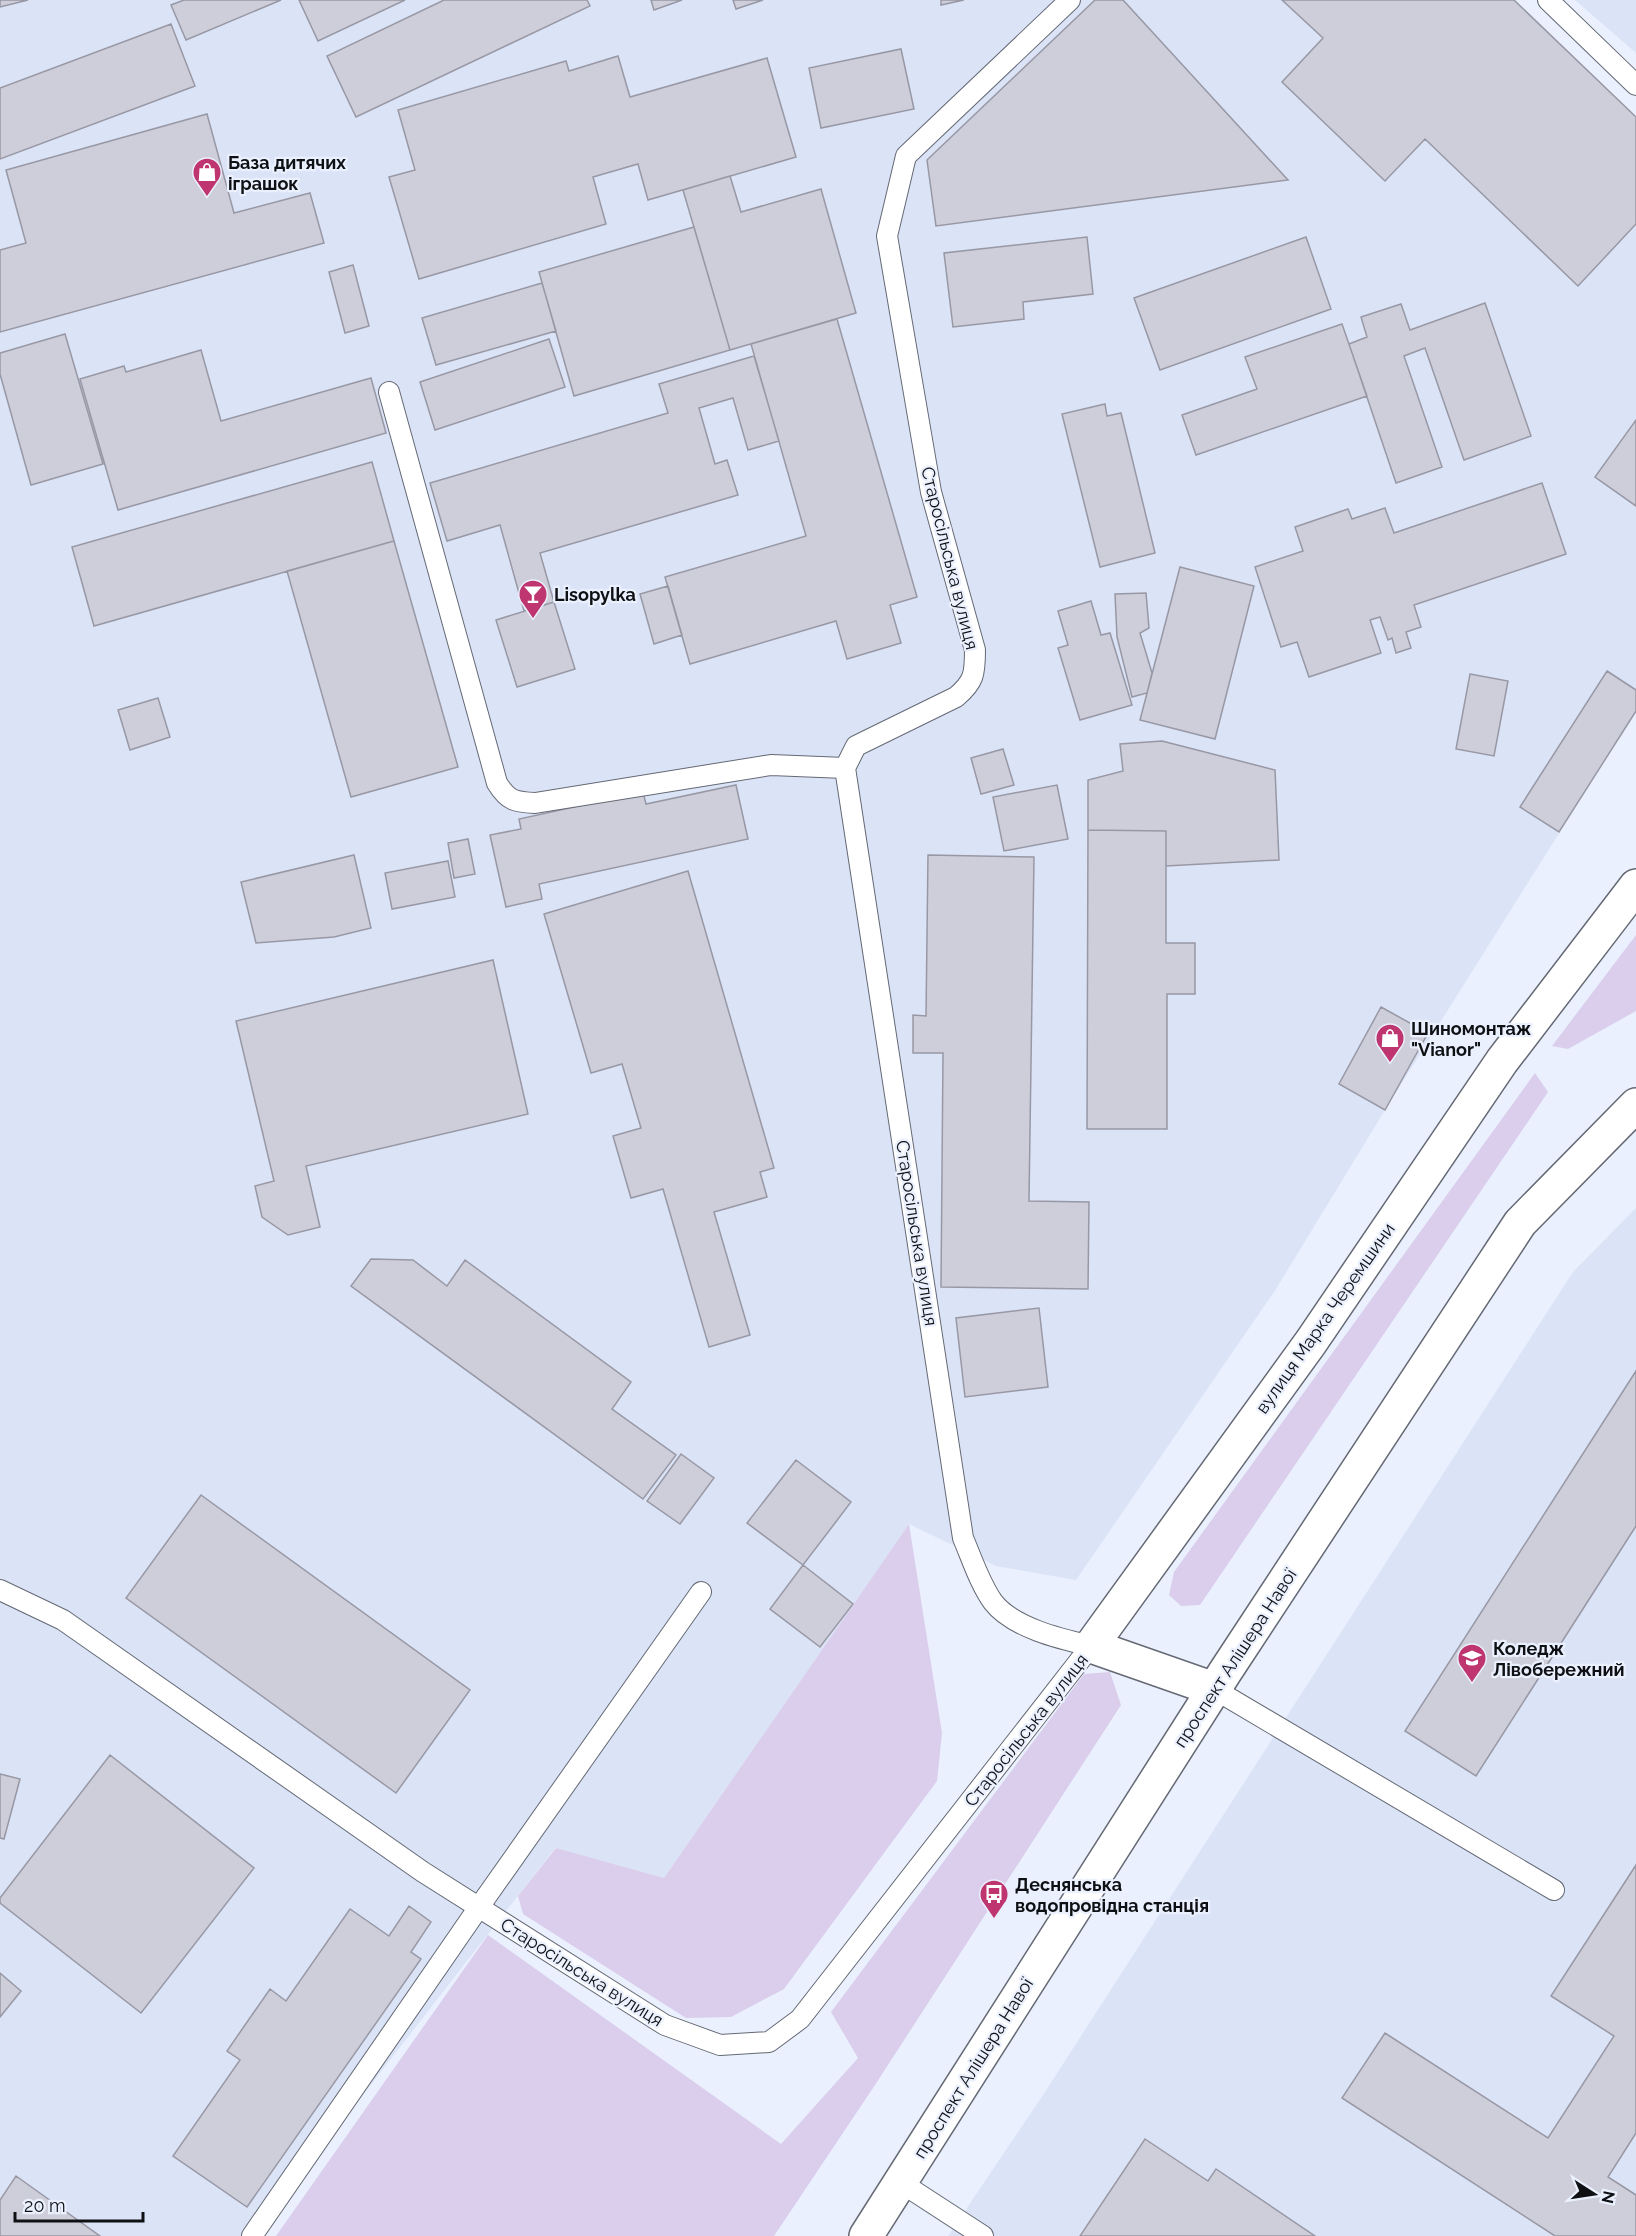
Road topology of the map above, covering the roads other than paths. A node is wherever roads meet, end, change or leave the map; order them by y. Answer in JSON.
{"nodes":[{"id":1,"x":1070,"y":0,"type":"edge"},
{"id":2,"x":1548,"y":0,"type":"edge"},
{"id":3,"x":1636,"y":84,"type":"edge"},
{"id":4,"x":388,"y":392,"type":"dead end"},
{"id":5,"x":845,"y":768,"type":"junction"},
{"id":6,"x":1636,"y":886,"type":"edge"},
{"id":7,"x":1636,"y":1105,"type":"edge"},
{"id":8,"x":0,"y":1590,"type":"edge"},
{"id":9,"x":701,"y":1592,"type":"dead end"},
{"id":10,"x":1091,"y":1646,"type":"junction"},
{"id":11,"x":1214,"y":1689,"type":"junction"},
{"id":12,"x":1554,"y":1890,"type":"dead end"},
{"id":13,"x":479,"y":1907,"type":"junction"},
{"id":14,"x":900,"y":2182,"type":"junction"},
{"id":15,"x":252,"y":2236,"type":"edge"},
{"id":16,"x":866,"y":2236,"type":"edge"},
{"id":17,"x":983,"y":2236,"type":"edge"}],
"edges":[{"from":1,"to":5,"type":"lane","name":"Старосільська вулиця"},
{"from":2,"to":3,"type":"lane"},
{"from":4,"to":5,"type":"lane"},
{"from":5,"to":10,"type":"lane","name":"Старосільська вулиця"},
{"from":6,"to":10,"type":"street","name":"вулиця Марка Черемшини"},
{"from":7,"to":11,"type":"street","name":"проспект Алішера Навої"},
{"from":8,"to":13,"type":"lane","name":"Старосільська вулиця"},
{"from":9,"to":13,"type":"lane"},
{"from":10,"to":11,"type":"street"},
{"from":10,"to":13,"type":"lane","name":"Старосільська вулиця"},
{"from":11,"to":12,"type":"lane"},
{"from":11,"to":14,"type":"street","name":"проспект Алішера Навої"},
{"from":13,"to":15,"type":"lane"},
{"from":14,"to":16,"type":"street","name":"проспект Алішера Навої"},
{"from":14,"to":17,"type":"lane"}]}
